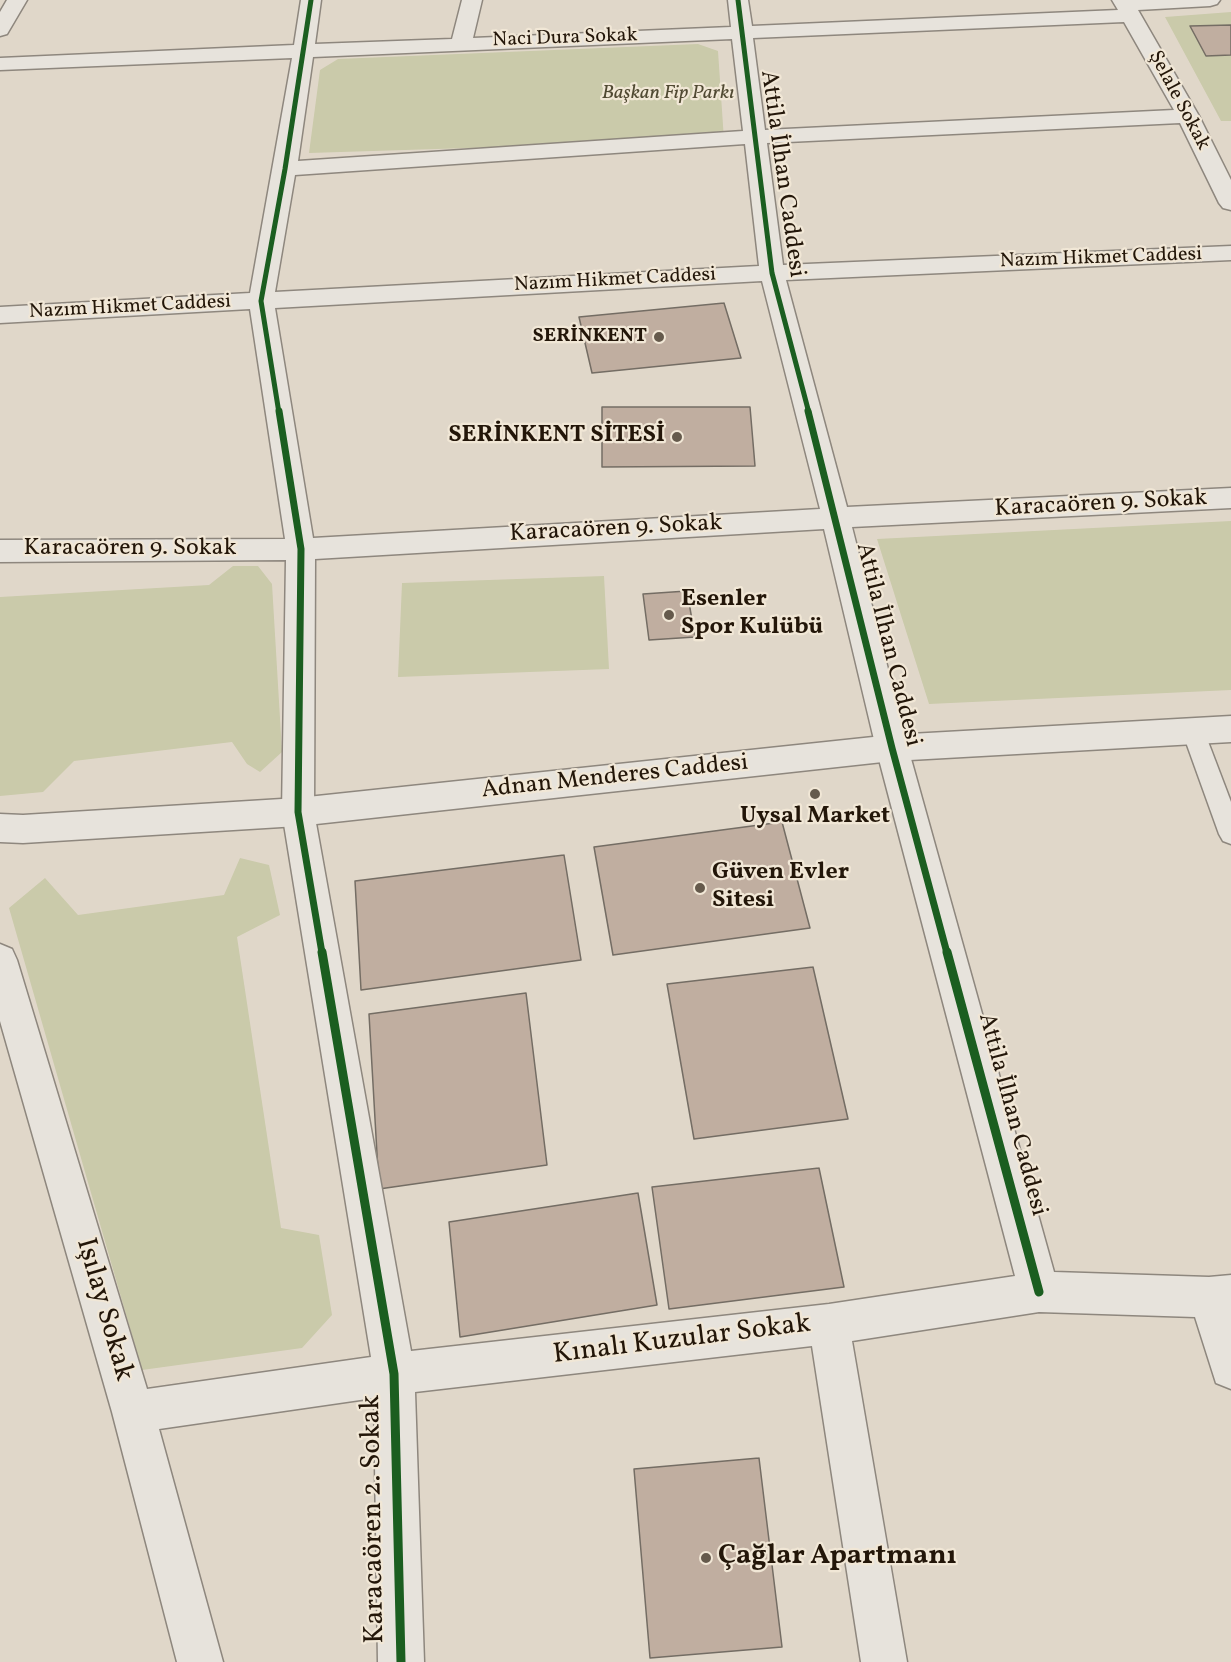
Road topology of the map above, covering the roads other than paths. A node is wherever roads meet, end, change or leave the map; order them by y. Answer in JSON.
{"nodes":[{"id":1,"x":17,"y":0,"type":"edge"},
{"id":2,"x":311,"y":0,"type":"edge"},
{"id":3,"x":472,"y":0,"type":"edge"},
{"id":4,"x":738,"y":0,"type":"edge"},
{"id":5,"x":1210,"y":0,"type":"edge"},
{"id":6,"x":1126,"y":7,"type":"edge"},
{"id":7,"x":0,"y":30,"type":"edge"},
{"id":8,"x":743,"y":32,"type":"junction"},
{"id":9,"x":461,"y":43,"type":"junction"},
{"id":10,"x":303,"y":52,"type":"junction"},
{"id":11,"x":0,"y":64,"type":"edge"},
{"id":12,"x":1188,"y":116,"type":"junction"},
{"id":13,"x":754,"y":137,"type":"junction"},
{"id":14,"x":285,"y":169,"type":"junction"},
{"id":15,"x":1231,"y":203,"type":"edge"},
{"id":16,"x":1231,"y":253,"type":"edge"},
{"id":17,"x":772,"y":273,"type":"junction"},
{"id":18,"x":261,"y":301,"type":"junction"},
{"id":19,"x":0,"y":315,"type":"edge"},
{"id":20,"x":1231,"y":498,"type":"edge"},
{"id":21,"x":836,"y":518,"type":"junction"},
{"id":22,"x":301,"y":549,"type":"junction"},
{"id":23,"x":0,"y":551,"type":"edge"},
{"id":24,"x":1231,"y":729,"type":"edge"},
{"id":25,"x":1193,"y":731,"type":"junction"},
{"id":26,"x":892,"y":748,"type":"junction"},
{"id":27,"x":298,"y":812,"type":"junction"},
{"id":28,"x":0,"y":828,"type":"edge"},
{"id":29,"x":1231,"y":834,"type":"edge"},
{"id":30,"x":0,"y":960,"type":"edge"},
{"id":31,"x":1039,"y":1292,"type":"junction"},
{"id":32,"x":1220,"y":1296,"type":"edge"},
{"id":33,"x":829,"y":1324,"type":"junction"},
{"id":34,"x":1231,"y":1368,"type":"edge"},
{"id":35,"x":394,"y":1374,"type":"junction"},
{"id":36,"x":133,"y":1412,"type":"junction"},
{"id":37,"x":200,"y":1662,"type":"edge"},
{"id":38,"x":401,"y":1662,"type":"edge"},
{"id":39,"x":884,"y":1662,"type":"edge"}],
"edges":[{"from":1,"to":7,"type":"street"},
{"from":2,"to":10,"type":"street","name":"Karacaören 2. Sokak"},
{"from":3,"to":9,"type":"street"},
{"from":4,"to":8,"type":"street","name":"Attila İlhan Caddesi"},
{"from":5,"to":6,"type":"street","name":"Naci Dura Sokak"},
{"from":6,"to":8,"type":"street","name":"Naci Dura Sokak"},
{"from":6,"to":12,"type":"street","name":"Şelale Sokak"},
{"from":8,"to":9,"type":"street","name":"Naci Dura Sokak"},
{"from":8,"to":13,"type":"street","name":"Attila İlhan Caddesi"},
{"from":9,"to":10,"type":"street","name":"Naci Dura Sokak"},
{"from":10,"to":11,"type":"street","name":"Naci Dura Sokak"},
{"from":10,"to":14,"type":"street","name":"Karacaören 2. Sokak"},
{"from":12,"to":13,"type":"street"},
{"from":12,"to":15,"type":"street","name":"Şelale Sokak"},
{"from":13,"to":14,"type":"street"},
{"from":13,"to":17,"type":"street","name":"Attila İlhan Caddesi"},
{"from":14,"to":18,"type":"street","name":"Karacaören 2. Sokak"},
{"from":16,"to":17,"type":"street","name":"Nazım Hikmet Caddesi"},
{"from":17,"to":18,"type":"street","name":"Nazım Hikmet Caddesi"},
{"from":17,"to":21,"type":"street","name":"Attila İlhan Caddesi"},
{"from":18,"to":19,"type":"street","name":"Nazım Hikmet Caddesi"},
{"from":18,"to":22,"type":"street","name":"Karacaören 2. Sokak"},
{"from":20,"to":21,"type":"street","name":"Karacaören 9. Sokak"},
{"from":21,"to":22,"type":"street","name":"Karacaören 9. Sokak"},
{"from":21,"to":26,"type":"street","name":"Attila İlhan Caddesi"},
{"from":22,"to":23,"type":"street","name":"Karacaören 9. Sokak"},
{"from":22,"to":27,"type":"street","name":"Karacaören 2. Sokak"},
{"from":24,"to":25,"type":"street","name":"Adnan Menderes Caddesi"},
{"from":25,"to":26,"type":"street","name":"Adnan Menderes Caddesi"},
{"from":25,"to":29,"type":"lane"},
{"from":26,"to":27,"type":"street","name":"Adnan Menderes Caddesi"},
{"from":26,"to":31,"type":"street","name":"Attila İlhan Caddesi"},
{"from":27,"to":28,"type":"street","name":"Adnan Menderes Caddesi"},
{"from":27,"to":35,"type":"street","name":"Karacaören 2. Sokak"},
{"from":30,"to":36,"type":"street","name":"Işılay Sokak"},
{"from":31,"to":32,"type":"street","name":"Kınalı Kuzular Sokak"},
{"from":31,"to":33,"type":"street","name":"Kınalı Kuzular Sokak"},
{"from":32,"to":34,"type":"street"},
{"from":33,"to":35,"type":"street","name":"Kınalı Kuzular Sokak"},
{"from":33,"to":39,"type":"street"},
{"from":35,"to":36,"type":"street","name":"Kınalı Kuzular Sokak"},
{"from":35,"to":38,"type":"street","name":"Karacaören 2. Sokak"},
{"from":36,"to":37,"type":"street","name":"Işılay Sokak"}]}
